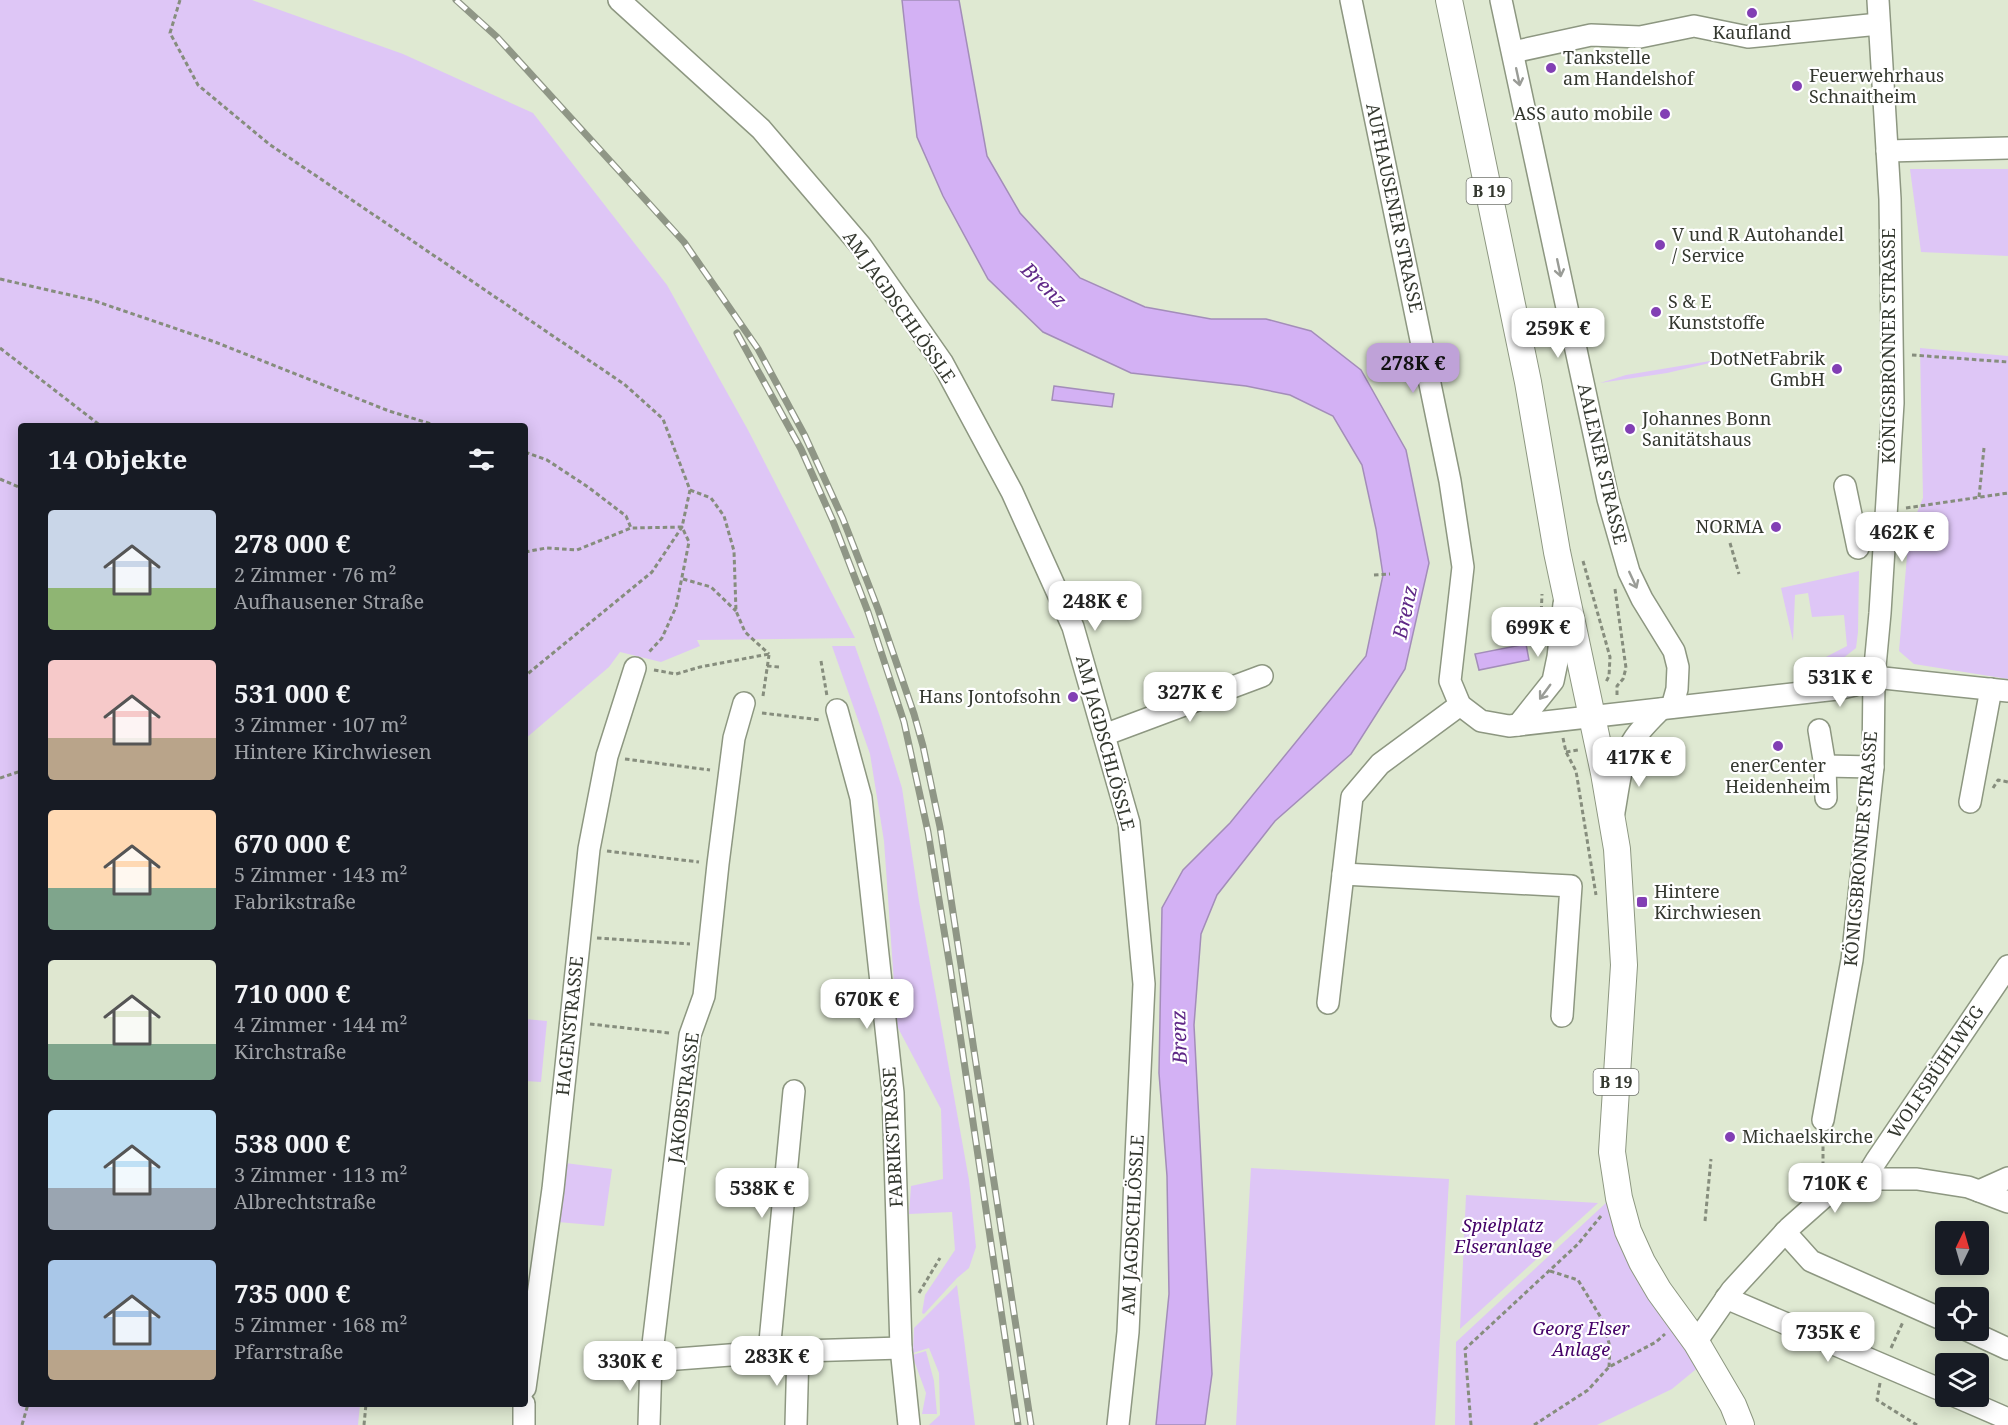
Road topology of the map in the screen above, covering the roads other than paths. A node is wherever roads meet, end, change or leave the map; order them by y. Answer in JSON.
{"nodes":[{"id":1,"x":620,"y":0,"type":"edge"},
{"id":2,"x":1351,"y":0,"type":"edge"},
{"id":3,"x":1449,"y":0,"type":"edge"},
{"id":4,"x":1501,"y":0,"type":"edge"},
{"id":5,"x":1878,"y":0,"type":"edge"},
{"id":6,"x":1879,"y":24,"type":"junction"},
{"id":7,"x":1513,"y":52,"type":"junction"},
{"id":8,"x":2008,"y":148,"type":"edge"},
{"id":9,"x":1887,"y":151,"type":"junction"},
{"id":10,"x":1845,"y":486,"type":"dead end"},
{"id":11,"x":1858,"y":548,"type":"dead end"},
{"id":12,"x":1565,"y":595,"type":"junction"},
{"id":13,"x":635,"y":668,"type":"road end"},
{"id":14,"x":1262,"y":676,"type":"dead end"},
{"id":15,"x":1874,"y":677,"type":"junction"},
{"id":16,"x":1999,"y":690,"type":"edge"},
{"id":17,"x":1460,"y":705,"type":"junction"},
{"id":18,"x":752,"y":708,"type":"road end"},
{"id":19,"x":1666,"y":708,"type":"junction"},
{"id":20,"x":839,"y":716,"type":"road end"},
{"id":21,"x":1592,"y":717,"type":"junction"},
{"id":22,"x":1518,"y":725,"type":"junction"},
{"id":23,"x":1819,"y":729,"type":"dead end"},
{"id":24,"x":1104,"y":735,"type":"junction"},
{"id":25,"x":1825,"y":766,"type":"junction"},
{"id":26,"x":1873,"y":767,"type":"junction"},
{"id":27,"x":1826,"y":798,"type":"dead end"},
{"id":28,"x":1970,"y":802,"type":"dead end"},
{"id":29,"x":1612,"y":820,"type":"junction"},
{"id":30,"x":1343,"y":874,"type":"junction"},
{"id":31,"x":2008,"y":966,"type":"edge"},
{"id":32,"x":1328,"y":1003,"type":"dead end"},
{"id":33,"x":1562,"y":1016,"type":"dead end"},
{"id":34,"x":794,"y":1091,"type":"dead end"},
{"id":35,"x":1823,"y":1120,"type":"road end"},
{"id":36,"x":2008,"y":1178,"type":"edge"},
{"id":37,"x":1865,"y":1179,"type":"junction"},
{"id":38,"x":1979,"y":1191,"type":"junction"},
{"id":39,"x":2008,"y":1202,"type":"edge"},
{"id":40,"x":1785,"y":1232,"type":"junction"},
{"id":41,"x":1726,"y":1298,"type":"junction"},
{"id":42,"x":1935,"y":1316,"type":"edge"},
{"id":43,"x":1989,"y":1340,"type":"edge"},
{"id":44,"x":1695,"y":1342,"type":"junction"},
{"id":45,"x":901,"y":1348,"type":"junction"},
{"id":46,"x":2008,"y":1349,"type":"edge"},
{"id":47,"x":798,"y":1351,"type":"junction"},
{"id":48,"x":769,"y":1352,"type":"junction"},
{"id":49,"x":651,"y":1361,"type":"junction"},
{"id":50,"x":528,"y":1367,"type":"edge"},
{"id":51,"x":1935,"y":1387,"type":"edge"},
{"id":52,"x":524,"y":1407,"type":"edge"},
{"id":53,"x":1980,"y":1407,"type":"edge"},
{"id":54,"x":2008,"y":1419,"type":"edge"},
{"id":55,"x":524,"y":1425,"type":"edge"},
{"id":56,"x":649,"y":1425,"type":"edge"},
{"id":57,"x":796,"y":1425,"type":"edge"},
{"id":58,"x":909,"y":1425,"type":"edge"},
{"id":59,"x":1118,"y":1425,"type":"edge"},
{"id":60,"x":1741,"y":1425,"type":"edge"}],
"edges":[{"from":1,"to":24,"type":"street","name":"AM JAGDSCHLÖSSLE"},
{"from":2,"to":17,"type":"street","name":"AUFHAUSENER STRASSE"},
{"from":3,"to":12,"type":"main road","number":"B 19"},
{"from":4,"to":7,"type":"street","name":"AALENER STRASSE"},
{"from":5,"to":6,"type":"street","name":"KÖNIGSBRONNER STRASSE"},
{"from":6,"to":7,"type":"street"},
{"from":6,"to":9,"type":"street","name":"KÖNIGSBRONNER STRASSE"},
{"from":7,"to":19,"type":"street","name":"AALENER STRASSE","one_way":true},
{"from":8,"to":9,"type":"street"},
{"from":9,"to":15,"type":"street","name":"KÖNIGSBRONNER STRASSE"},
{"from":10,"to":11,"type":"street"},
{"from":12,"to":21,"type":"main road","number":"B 19"},
{"from":12,"to":22,"type":"street","one_way":true},
{"from":13,"to":50,"type":"street","name":"HAGENSTRASSE"},
{"from":14,"to":24,"type":"street"},
{"from":15,"to":16,"type":"street"},
{"from":15,"to":19,"type":"street"},
{"from":15,"to":26,"type":"street","name":"KÖNIGSBRONNER STRASSE"},
{"from":16,"to":28,"type":"street"},
{"from":17,"to":22,"type":"street"},
{"from":17,"to":30,"type":"street"},
{"from":18,"to":49,"type":"street","name":"JAKOBSTRASSE"},
{"from":19,"to":21,"type":"street"},
{"from":19,"to":29,"type":"street"},
{"from":20,"to":45,"type":"street","name":"FABRIKSTRASSE"},
{"from":21,"to":22,"type":"street"},
{"from":21,"to":29,"type":"main road","number":"B 19"},
{"from":23,"to":25,"type":"street"},
{"from":24,"to":59,"type":"street","name":"AM JAGDSCHLÖSSLE"},
{"from":25,"to":26,"type":"street"},
{"from":25,"to":27,"type":"street"},
{"from":26,"to":35,"type":"street","name":"KÖNIGSBRONNER STRASSE"},
{"from":29,"to":44,"type":"main road","number":"B 19"},
{"from":30,"to":32,"type":"street"},
{"from":30,"to":33,"type":"street"},
{"from":31,"to":37,"type":"street","name":"WOLFSBÜHLWEG"},
{"from":34,"to":48,"type":"street"},
{"from":36,"to":38,"type":"street"},
{"from":37,"to":38,"type":"street"},
{"from":37,"to":40,"type":"street"},
{"from":38,"to":39,"type":"street"},
{"from":40,"to":41,"type":"street"},
{"from":40,"to":42,"type":"street"},
{"from":41,"to":44,"type":"street"},
{"from":41,"to":51,"type":"street"},
{"from":43,"to":46,"type":"street"},
{"from":44,"to":60,"type":"main road","number":"B 19"},
{"from":45,"to":47,"type":"street"},
{"from":45,"to":58,"type":"street","name":"FABRIKSTRASSE"},
{"from":47,"to":48,"type":"street"},
{"from":47,"to":57,"type":"street"},
{"from":48,"to":49,"type":"street"},
{"from":49,"to":56,"type":"street","name":"JAKOBSTRASSE"},
{"from":52,"to":55,"type":"street"},
{"from":53,"to":54,"type":"street"}]}
